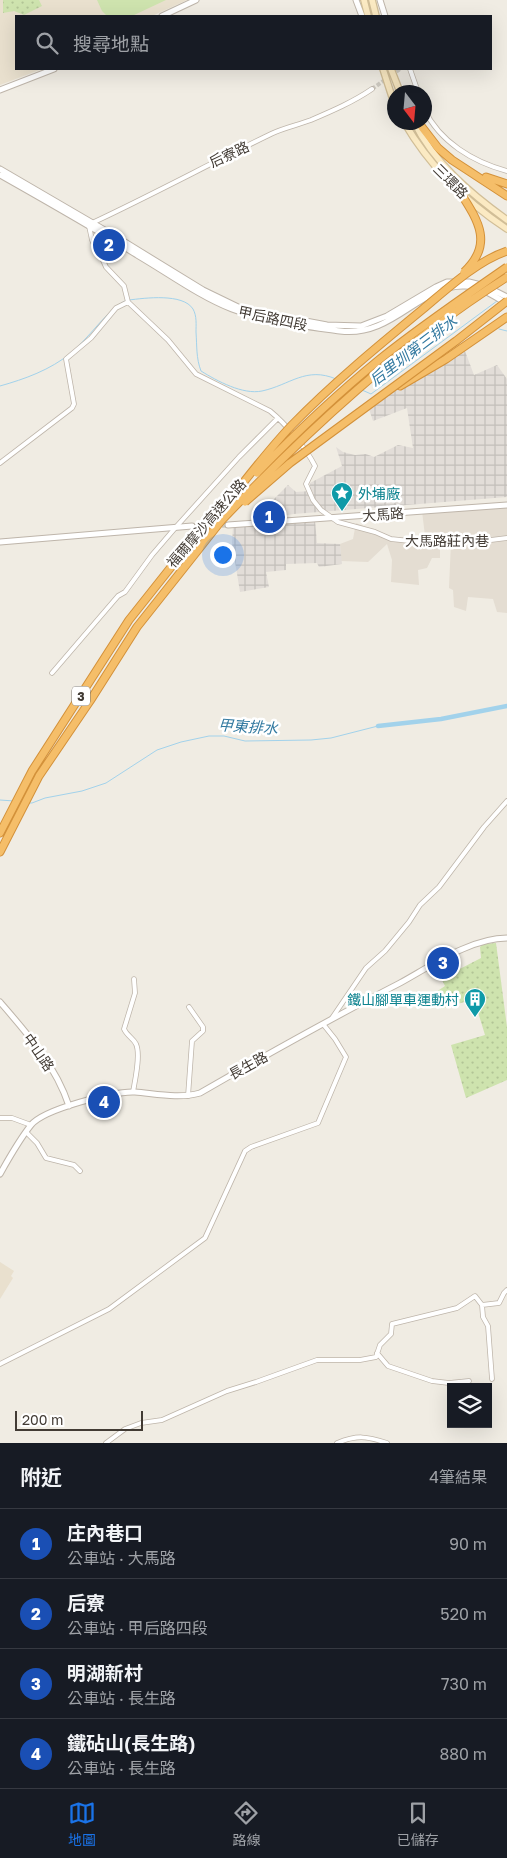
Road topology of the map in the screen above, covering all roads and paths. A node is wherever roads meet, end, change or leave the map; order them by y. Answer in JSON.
{"nodes":[{"id":1,"x":196,"y":0,"type":"edge"},
{"id":2,"x":356,"y":0,"type":"edge"},
{"id":3,"x":364,"y":0,"type":"edge"},
{"id":4,"x":372,"y":0,"type":"edge"},
{"id":5,"x":380,"y":0,"type":"edge"},
{"id":6,"x":164,"y":15,"type":"edge"},
{"id":7,"x":362,"y":15,"type":"edge"},
{"id":8,"x":368,"y":15,"type":"edge"},
{"id":9,"x":376,"y":15,"type":"edge"},
{"id":10,"x":385,"y":15,"type":"edge"},
{"id":11,"x":51,"y":70,"type":"edge"},
{"id":12,"x":381,"y":70,"type":"edge"},
{"id":13,"x":393,"y":70,"type":"edge"},
{"id":14,"x":410,"y":70,"type":"edge"},
{"id":15,"x":387,"y":85,"type":"edge"},
{"id":16,"x":396,"y":85,"type":"edge"},
{"id":17,"x":416,"y":85,"type":"edge"},
{"id":18,"x":372,"y":88,"type":"tunnel mouth"},
{"id":19,"x":0,"y":90,"type":"edge"},
{"id":20,"x":432,"y":123,"type":"edge"},
{"id":21,"x":410,"y":130,"type":"edge"},
{"id":22,"x":419,"y":130,"type":"edge"},
{"id":23,"x":424,"y":130,"type":"edge"},
{"id":24,"x":0,"y":169,"type":"edge"},
{"id":25,"x":472,"y":171,"type":"junction"},
{"id":26,"x":507,"y":171,"type":"edge"},
{"id":27,"x":0,"y":175,"type":"edge"},
{"id":28,"x":507,"y":184,"type":"edge"},
{"id":29,"x":458,"y":189,"type":"junction"},
{"id":30,"x":507,"y":196,"type":"edge"},
{"id":31,"x":507,"y":220,"type":"edge"},
{"id":32,"x":91,"y":224,"type":"junction"},
{"id":33,"x":507,"y":229,"type":"edge"},
{"id":34,"x":507,"y":251,"type":"edge"},
{"id":35,"x":507,"y":267,"type":"edge"},
{"id":36,"x":507,"y":277,"type":"edge"},
{"id":37,"x":444,"y":291,"type":"junction"},
{"id":38,"x":507,"y":296,"type":"edge"},
{"id":39,"x":128,"y":302,"type":"junction"},
{"id":40,"x":507,"y":302,"type":"edge"},
{"id":41,"x":507,"y":317,"type":"edge"},
{"id":42,"x":370,"y":405,"type":"junction"},
{"id":43,"x":278,"y":418,"type":"junction"},
{"id":44,"x":0,"y":462,"type":"edge"},
{"id":45,"x":231,"y":498,"type":"junction"},
{"id":46,"x":507,"y":505,"type":"edge"},
{"id":47,"x":331,"y":518,"type":"junction"},
{"id":48,"x":225,"y":523,"type":"junction"},
{"id":49,"x":176,"y":526,"type":"junction"},
{"id":50,"x":192,"y":526,"type":"tunnel mouth"},
{"id":51,"x":507,"y":538,"type":"edge"},
{"id":52,"x":0,"y":542,"type":"edge"},
{"id":53,"x":52,"y":673,"type":"dead end"},
{"id":54,"x":507,"y":801,"type":"edge"},
{"id":55,"x":0,"y":833,"type":"edge"},
{"id":56,"x":0,"y":852,"type":"edge"},
{"id":57,"x":507,"y":938,"type":"edge"},
{"id":58,"x":134,"y":979,"type":"dead end"},
{"id":59,"x":0,"y":1002,"type":"edge"},
{"id":60,"x":189,"y":1007,"type":"dead end"},
{"id":61,"x":331,"y":1020,"type":"junction"},
{"id":62,"x":323,"y":1024,"type":"junction"},
{"id":63,"x":133,"y":1092,"type":"junction"},
{"id":64,"x":188,"y":1096,"type":"junction"},
{"id":65,"x":69,"y":1106,"type":"junction"},
{"id":66,"x":0,"y":1118,"type":"edge"},
{"id":67,"x":31,"y":1125,"type":"junction"},
{"id":68,"x":27,"y":1133,"type":"junction"},
{"id":69,"x":80,"y":1171,"type":"dead end"},
{"id":70,"x":0,"y":1174,"type":"edge"},
{"id":71,"x":507,"y":1290,"type":"edge"},
{"id":72,"x":482,"y":1305,"type":"junction"},
{"id":73,"x":377,"y":1353,"type":"junction"},
{"id":74,"x":0,"y":1364,"type":"edge"},
{"id":75,"x":492,"y":1379,"type":"dead end"},
{"id":76,"x":469,"y":1381,"type":"dead end"},
{"id":77,"x":106,"y":1443,"type":"edge"},
{"id":78,"x":337,"y":1443,"type":"edge"},
{"id":79,"x":387,"y":1443,"type":"edge"}],
"edges":[{"from":1,"to":6,"type":"street"},
{"from":2,"to":7,"type":"street"},
{"from":3,"to":8,"type":"main road"},
{"from":4,"to":9,"type":"main road"},
{"from":5,"to":10,"type":"street"},
{"from":11,"to":19,"type":"street"},
{"from":12,"to":15,"type":"main road"},
{"from":13,"to":16,"type":"main road"},
{"from":14,"to":17,"type":"street"},
{"from":18,"to":32,"type":"street","name":"后寮路"},
{"from":20,"to":26,"type":"street"},
{"from":21,"to":29,"type":"main road","name":"三環路"},
{"from":22,"to":31,"type":"main road","name":"三環路"},
{"from":23,"to":25,"type":"highway"},
{"from":24,"to":32,"type":"street","name":"甲后路四段"},
{"from":25,"to":28,"type":"highway"},
{"from":25,"to":30,"type":"highway"},
{"from":27,"to":32,"type":"street","name":"甲后路四段"},
{"from":29,"to":33,"type":"main road","name":"三環路","bridge":true},
{"from":29,"to":37,"type":"highway","bridge":true},
{"from":32,"to":38,"type":"street","name":"甲后路四段"},
{"from":32,"to":39,"type":"street"},
{"from":32,"to":40,"type":"street","name":"甲后路四段"},
{"from":34,"to":37,"type":"highway","bridge":true},
{"from":35,"to":45,"type":"highway","name":"福爾摩沙高速公路","number":"3","bridge":true},
{"from":36,"to":48,"type":"highway","name":"福爾摩沙高速公路","number":"3","bridge":true},
{"from":37,"to":45,"type":"highway","bridge":true},
{"from":39,"to":43,"type":"street"},
{"from":39,"to":44,"type":"street"},
{"from":40,"to":42,"type":"highway","bridge":true},
{"from":41,"to":42,"type":"highway","bridge":true},
{"from":42,"to":48,"type":"highway","bridge":true},
{"from":43,"to":47,"type":"street"},
{"from":43,"to":49,"type":"street"},
{"from":45,"to":55,"type":"highway","name":"福爾摩沙高速公路","number":"3"},
{"from":46,"to":47,"type":"street","name":"大馬路"},
{"from":47,"to":48,"type":"street","name":"大馬路"},
{"from":47,"to":51,"type":"street","name":"大馬路莊內巷"},
{"from":48,"to":56,"type":"highway","name":"福爾摩沙高速公路","number":"3"},
{"from":49,"to":50,"type":"street"},
{"from":49,"to":52,"type":"street"},
{"from":49,"to":53,"type":"street"},
{"from":54,"to":61,"type":"street"},
{"from":57,"to":61,"type":"street","name":"長生路"},
{"from":58,"to":63,"type":"street"},
{"from":59,"to":65,"type":"street","name":"中山路"},
{"from":60,"to":64,"type":"street"},
{"from":61,"to":62,"type":"street","name":"長生路"},
{"from":62,"to":64,"type":"street","name":"長生路"},
{"from":62,"to":74,"type":"street"},
{"from":63,"to":64,"type":"street","name":"長生路"},
{"from":63,"to":65,"type":"street","name":"長生路"},
{"from":65,"to":67,"type":"street","name":"長生路"},
{"from":66,"to":67,"type":"street"},
{"from":67,"to":68,"type":"street"},
{"from":68,"to":69,"type":"street"},
{"from":68,"to":70,"type":"street"},
{"from":71,"to":72,"type":"street"},
{"from":72,"to":73,"type":"street"},
{"from":72,"to":75,"type":"street"},
{"from":73,"to":76,"type":"street"},
{"from":73,"to":77,"type":"street"},
{"from":78,"to":79,"type":"street"}]}
